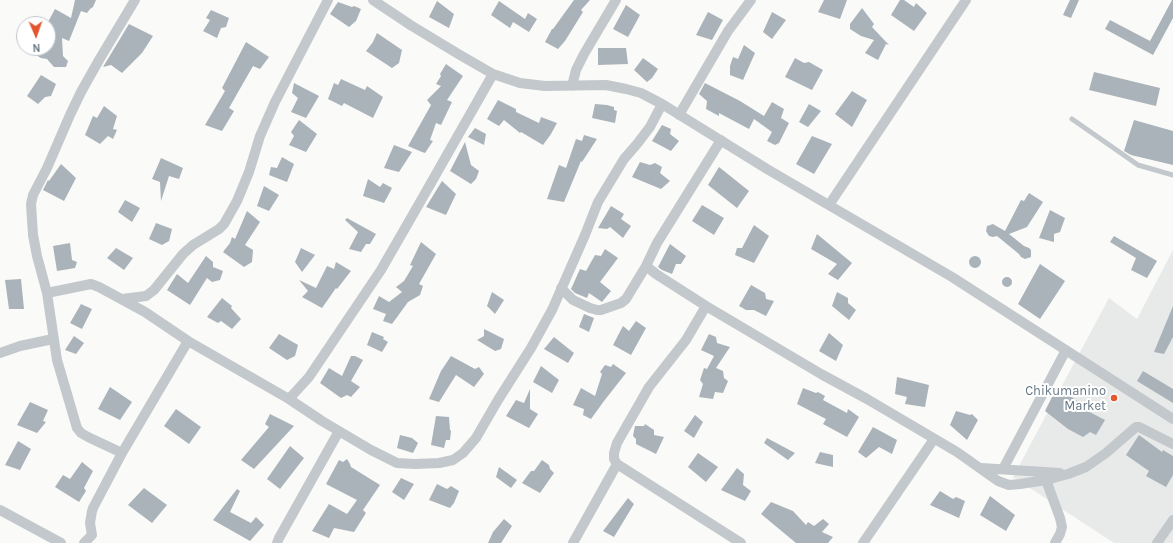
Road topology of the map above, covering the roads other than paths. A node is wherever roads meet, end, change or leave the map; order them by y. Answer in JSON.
{"nodes":[{"id":1,"x":135,"y":0,"type":"edge"},
{"id":2,"x":328,"y":0,"type":"edge"},
{"id":3,"x":372,"y":0,"type":"edge"},
{"id":4,"x":616,"y":0,"type":"edge"},
{"id":5,"x":751,"y":0,"type":"edge"},
{"id":6,"x":966,"y":0,"type":"edge"},
{"id":7,"x":493,"y":74,"type":"junction"},
{"id":8,"x":572,"y":86,"type":"junction"},
{"id":9,"x":662,"y":104,"type":"junction"},
{"id":10,"x":679,"y":115,"type":"junction"},
{"id":11,"x":1072,"y":119,"type":"dead end"},
{"id":12,"x":721,"y":140,"type":"junction"},
{"id":13,"x":1173,"y":175,"type":"edge"},
{"id":14,"x":829,"y":206,"type":"junction"},
{"id":15,"x":646,"y":266,"type":"junction"},
{"id":16,"x":561,"y":288,"type":"junction"},
{"id":17,"x":47,"y":293,"type":"junction"},
{"id":18,"x":122,"y":299,"type":"junction"},
{"id":19,"x":706,"y":306,"type":"junction"},
{"id":20,"x":53,"y":339,"type":"junction"},
{"id":21,"x":188,"y":341,"type":"junction"},
{"id":22,"x":1066,"y":350,"type":"junction"},
{"id":23,"x":0,"y":353,"type":"edge"},
{"id":24,"x":289,"y":399,"type":"junction"},
{"id":25,"x":1173,"y":419,"type":"edge"},
{"id":26,"x":339,"y":431,"type":"junction"},
{"id":27,"x":934,"y":439,"type":"junction"},
{"id":28,"x":1173,"y":444,"type":"edge"},
{"id":29,"x":122,"y":453,"type":"junction"},
{"id":30,"x":617,"y":464,"type":"junction"},
{"id":31,"x":980,"y":468,"type":"junction"},
{"id":32,"x":1003,"y":469,"type":"junction"},
{"id":33,"x":1068,"y":474,"type":"junction"},
{"id":34,"x":1046,"y":480,"type":"junction"},
{"id":35,"x":0,"y":510,"type":"edge"},
{"id":36,"x":1173,"y":520,"type":"edge"},
{"id":37,"x":61,"y":543,"type":"edge"},
{"id":38,"x":84,"y":543,"type":"edge"},
{"id":39,"x":278,"y":543,"type":"edge"},
{"id":40,"x":573,"y":543,"type":"edge"},
{"id":41,"x":741,"y":543,"type":"edge"},
{"id":42,"x":863,"y":543,"type":"edge"},
{"id":43,"x":1055,"y":543,"type":"edge"},
{"id":44,"x":1157,"y":543,"type":"edge"}],
"edges":[{"from":1,"to":17,"type":"street"},
{"from":2,"to":18,"type":"street"},
{"from":3,"to":7,"type":"street"},
{"from":4,"to":8,"type":"street"},
{"from":5,"to":10,"type":"street"},
{"from":6,"to":14,"type":"street"},
{"from":7,"to":8,"type":"street"},
{"from":7,"to":24,"type":"street"},
{"from":8,"to":9,"type":"street"},
{"from":9,"to":10,"type":"street"},
{"from":9,"to":16,"type":"street"},
{"from":10,"to":12,"type":"street"},
{"from":11,"to":13,"type":"lane"},
{"from":12,"to":14,"type":"street"},
{"from":12,"to":15,"type":"street"},
{"from":14,"to":22,"type":"street"},
{"from":15,"to":16,"type":"street"},
{"from":15,"to":19,"type":"street"},
{"from":16,"to":26,"type":"street"},
{"from":17,"to":18,"type":"street"},
{"from":17,"to":20,"type":"street"},
{"from":18,"to":21,"type":"street"},
{"from":19,"to":27,"type":"street"},
{"from":19,"to":30,"type":"street"},
{"from":20,"to":23,"type":"street"},
{"from":20,"to":29,"type":"street"},
{"from":21,"to":24,"type":"street"},
{"from":21,"to":29,"type":"street"},
{"from":22,"to":25,"type":"street"},
{"from":22,"to":32,"type":"street"},
{"from":24,"to":26,"type":"street"},
{"from":26,"to":39,"type":"street"},
{"from":27,"to":31,"type":"street"},
{"from":27,"to":42,"type":"street"},
{"from":28,"to":33,"type":"street"},
{"from":29,"to":38,"type":"street"},
{"from":30,"to":40,"type":"street"},
{"from":30,"to":41,"type":"street"},
{"from":31,"to":32,"type":"street"},
{"from":31,"to":34,"type":"street"},
{"from":32,"to":33,"type":"street"},
{"from":33,"to":34,"type":"street"},
{"from":34,"to":43,"type":"street"},
{"from":35,"to":37,"type":"street"},
{"from":36,"to":44,"type":"street"}]}
